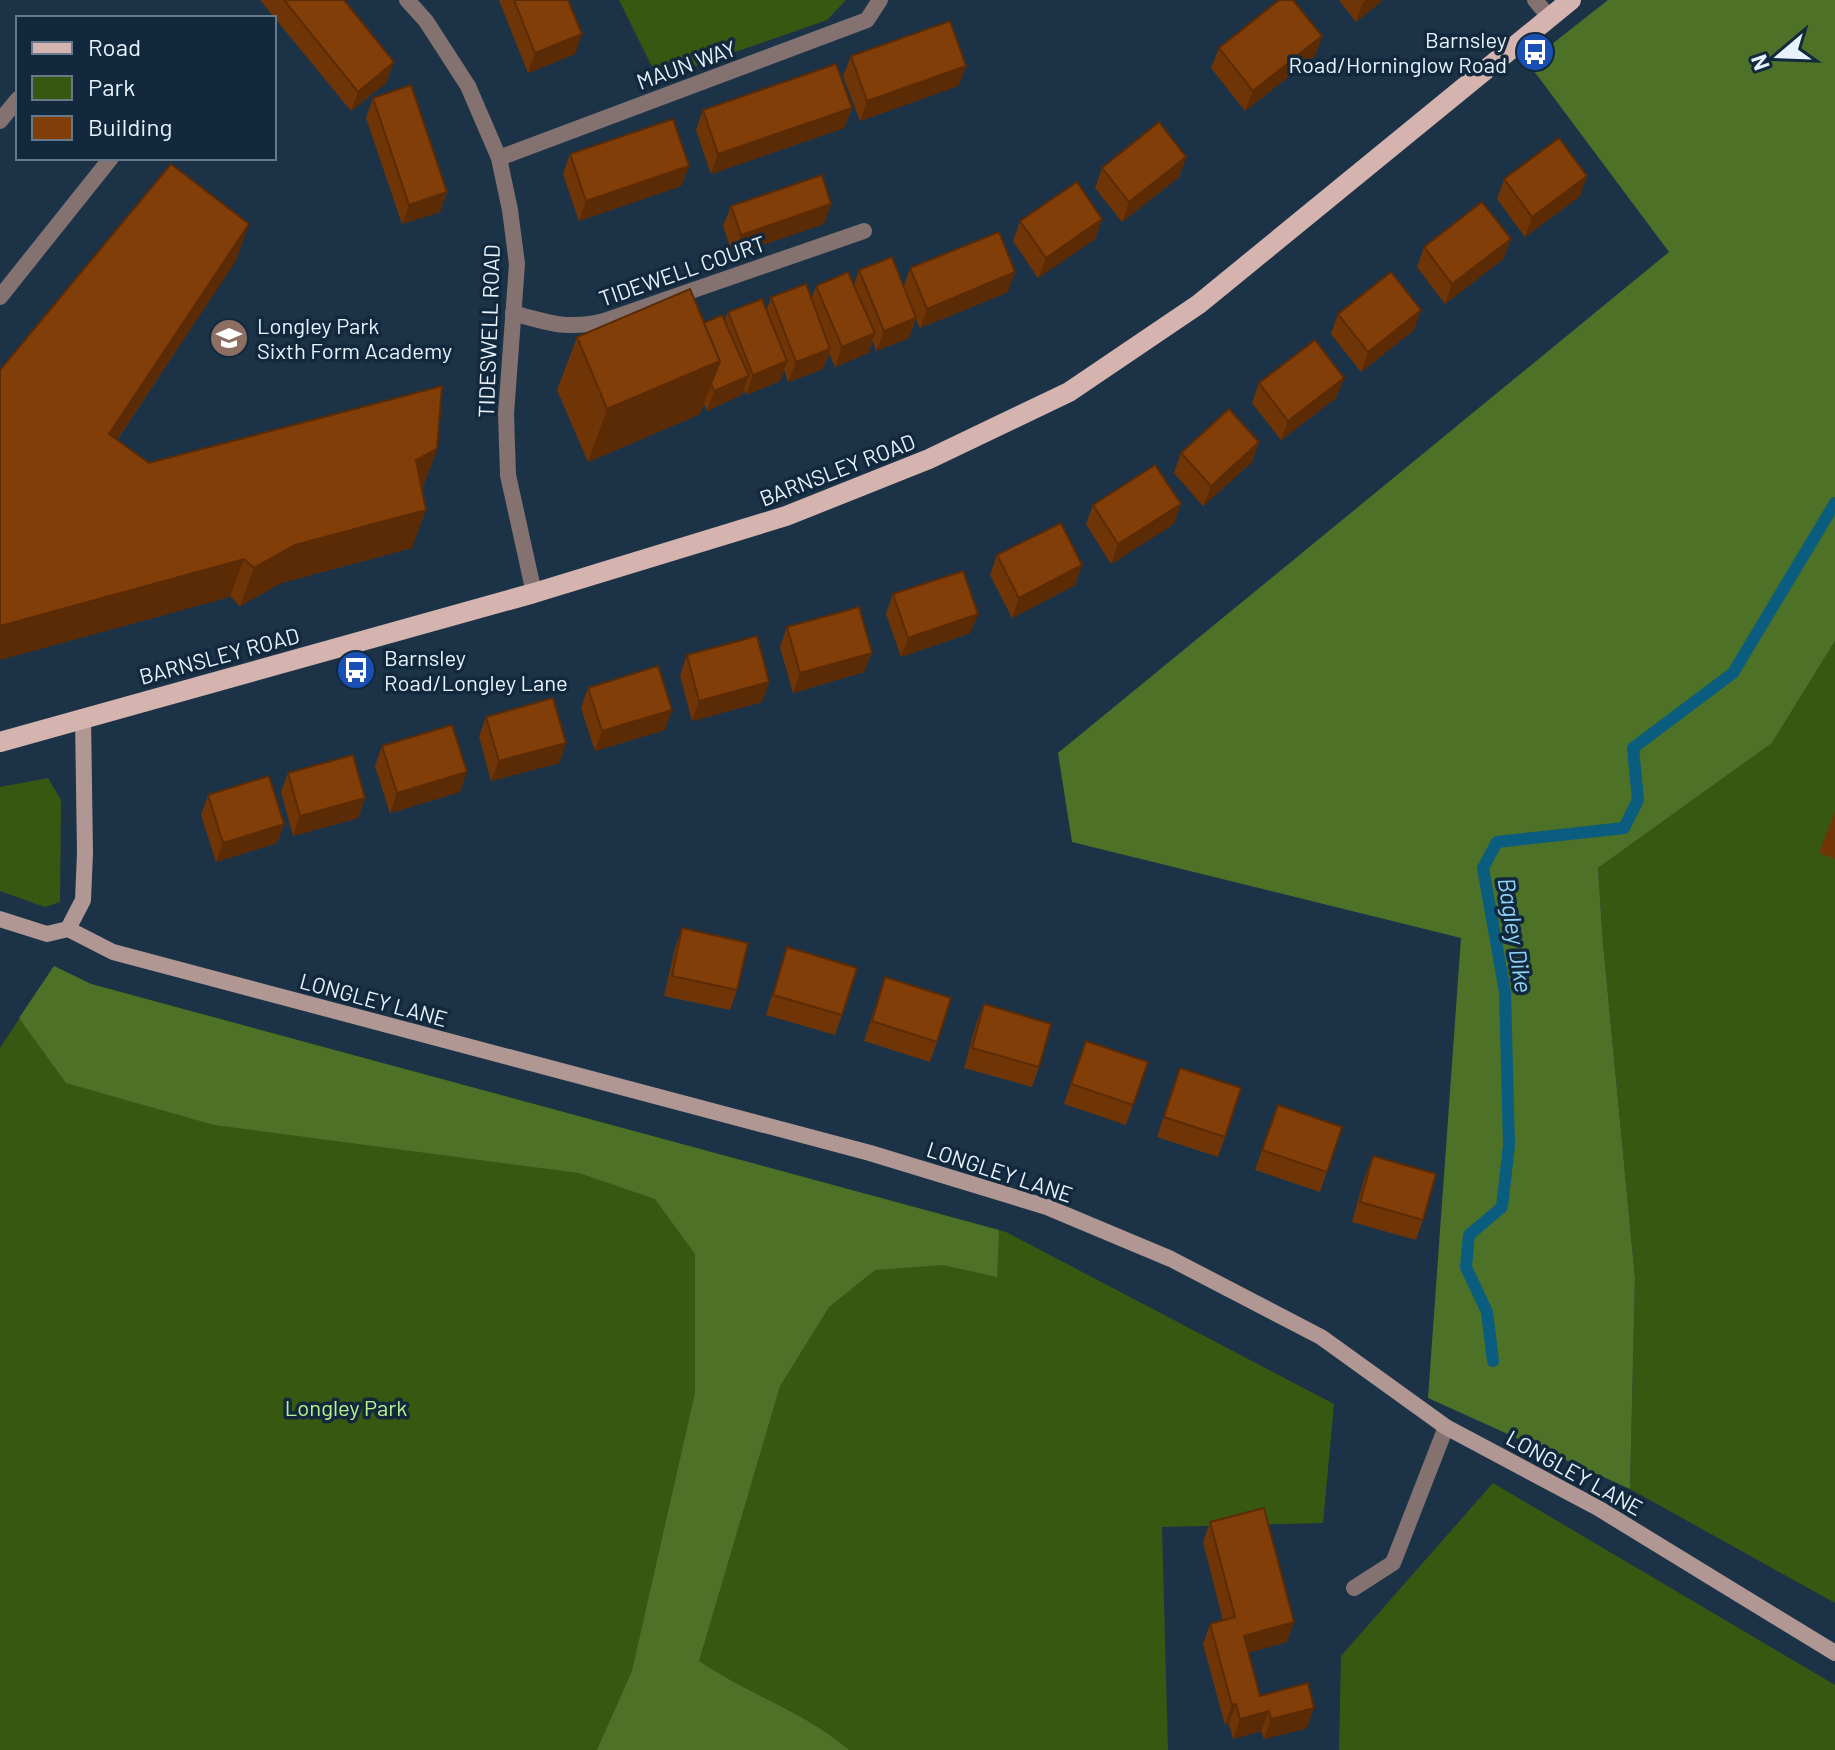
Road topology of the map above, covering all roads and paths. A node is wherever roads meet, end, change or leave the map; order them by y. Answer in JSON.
{"nodes":[{"id":1,"x":407,"y":0,"type":"edge"},
{"id":2,"x":880,"y":0,"type":"edge"},
{"id":3,"x":1535,"y":0,"type":"edge"},
{"id":4,"x":1571,"y":0,"type":"edge"},
{"id":5,"x":1550,"y":18,"type":"junction"},
{"id":6,"x":16,"y":101,"type":"edge"},
{"id":7,"x":0,"y":121,"type":"edge"},
{"id":8,"x":499,"y":158,"type":"junction"},
{"id":9,"x":109,"y":160,"type":"edge"},
{"id":10,"x":864,"y":231,"type":"dead end"},
{"id":11,"x":0,"y":297,"type":"edge"},
{"id":12,"x":513,"y":313,"type":"junction"},
{"id":13,"x":534,"y":593,"type":"junction"},
{"id":14,"x":83,"y":718,"type":"junction"},
{"id":15,"x":0,"y":742,"type":"edge"},
{"id":16,"x":0,"y":919,"type":"edge"},
{"id":17,"x":68,"y":929,"type":"junction"},
{"id":18,"x":1446,"y":1427,"type":"junction"},
{"id":19,"x":1354,"y":1588,"type":"dead end"},
{"id":20,"x":1835,"y":1653,"type":"edge"}],
"edges":[{"from":1,"to":8,"type":"street","name":"TIDESWELL ROAD"},
{"from":2,"to":8,"type":"street","name":"MAUN WAY"},
{"from":3,"to":5,"type":"street"},
{"from":4,"to":5,"type":"main road","name":"BARNSLEY ROAD"},
{"from":5,"to":13,"type":"main road","name":"BARNSLEY ROAD"},
{"from":6,"to":7,"type":"street"},
{"from":8,"to":12,"type":"street","name":"TIDESWELL ROAD"},
{"from":9,"to":11,"type":"street"},
{"from":10,"to":12,"type":"street","name":"TIDEWELL COURT"},
{"from":12,"to":13,"type":"street","name":"TIDESWELL ROAD"},
{"from":13,"to":14,"type":"main road","name":"BARNSLEY ROAD"},
{"from":14,"to":15,"type":"main road","name":"BARNSLEY ROAD"},
{"from":14,"to":17,"type":"street"},
{"from":16,"to":17,"type":"street","name":"LONGLEY LANE"},
{"from":17,"to":18,"type":"street","name":"LONGLEY LANE"},
{"from":18,"to":19,"type":"street"},
{"from":18,"to":20,"type":"street","name":"LONGLEY LANE"}]}
